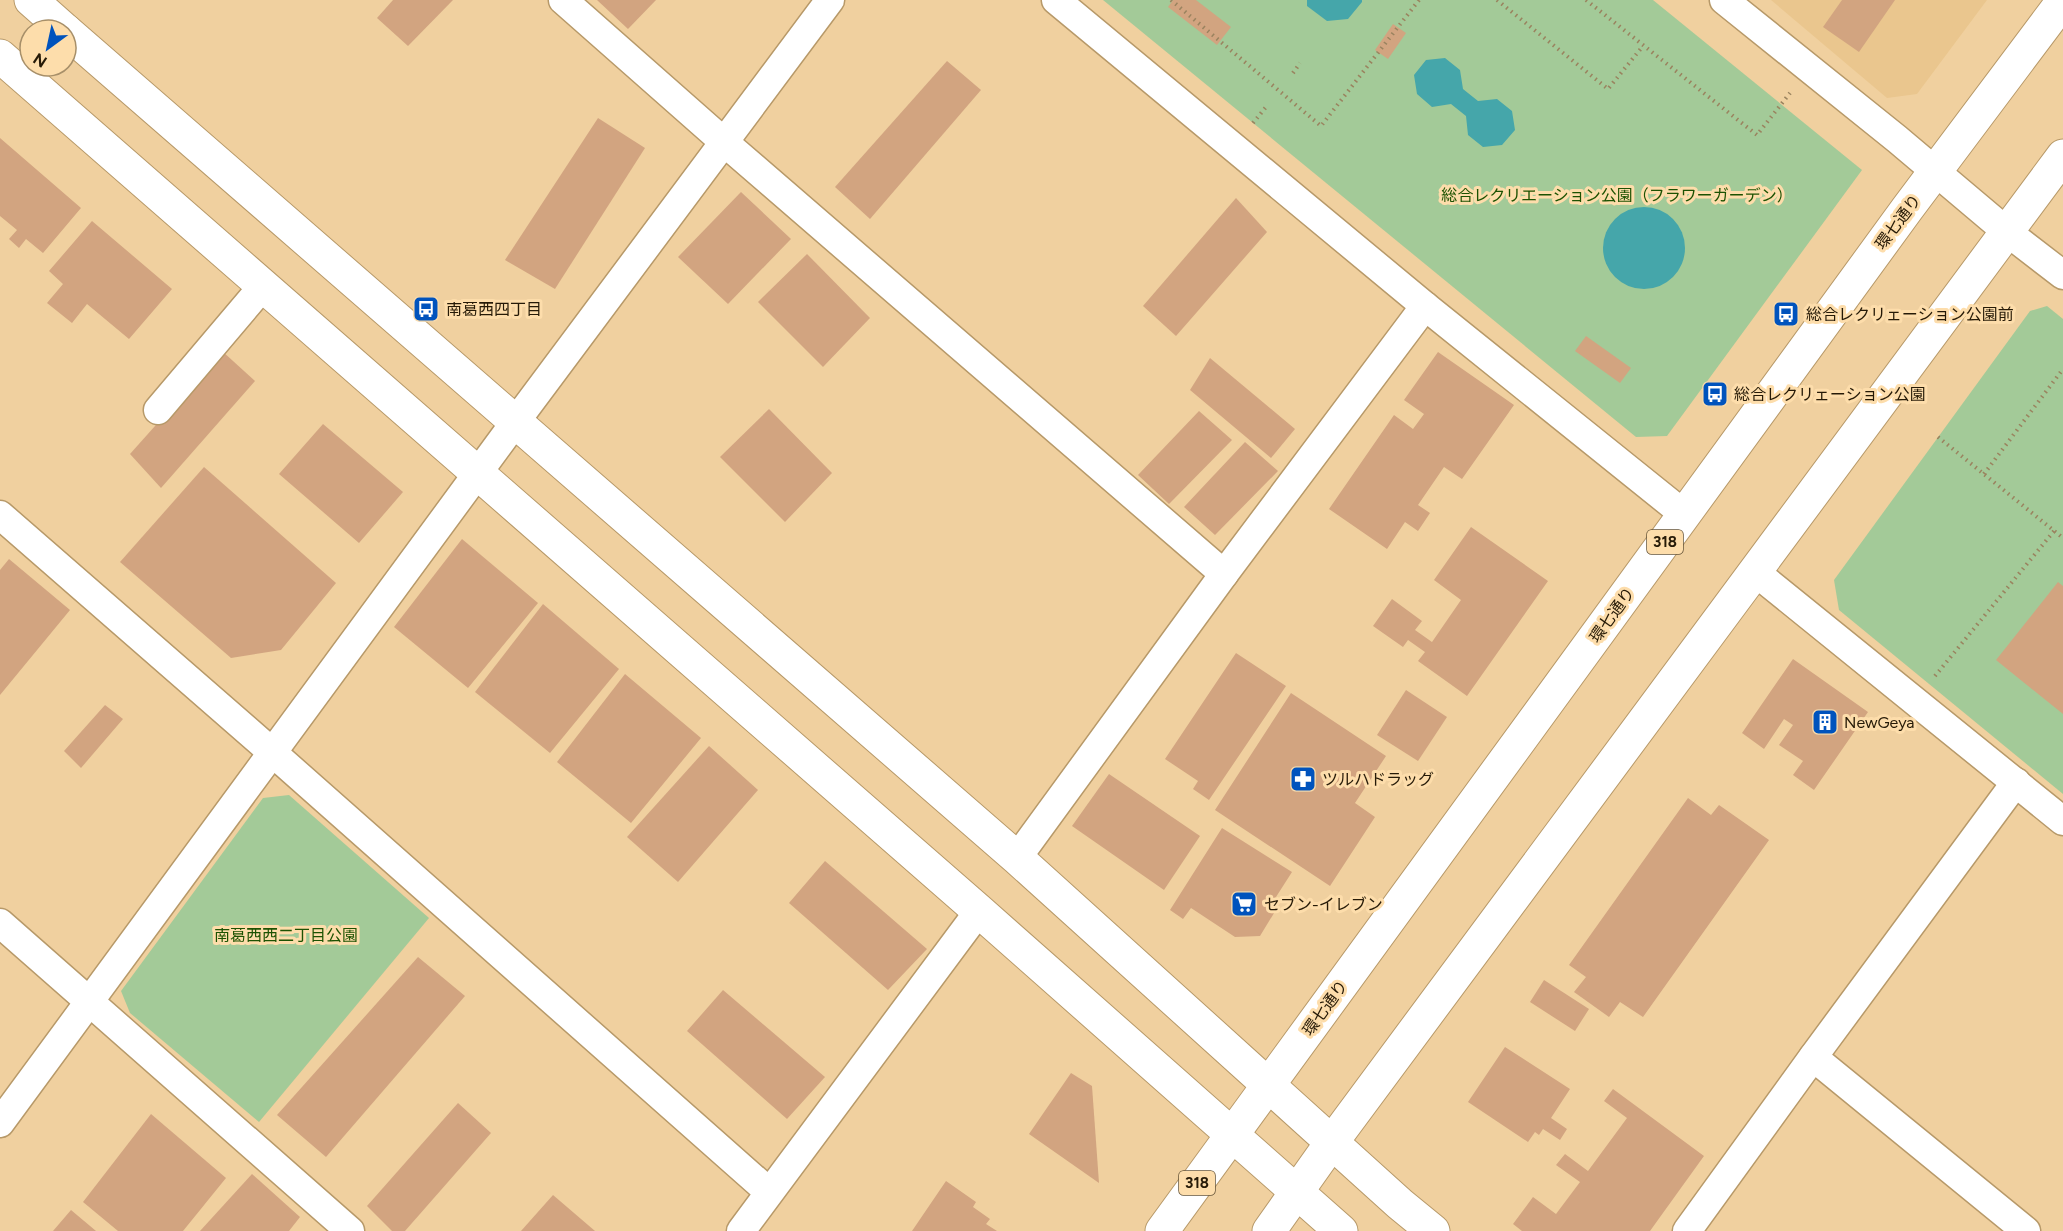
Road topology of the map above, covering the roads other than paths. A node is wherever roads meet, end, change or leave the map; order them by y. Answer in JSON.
{"nodes":[{"id":1,"x":31,"y":0,"type":"edge"},
{"id":2,"x":563,"y":0,"type":"edge"},
{"id":3,"x":830,"y":0,"type":"edge"},
{"id":4,"x":1056,"y":0,"type":"edge"},
{"id":5,"x":1724,"y":0,"type":"edge"},
{"id":6,"x":2063,"y":1,"type":"edge"},
{"id":7,"x":52,"y":18,"type":"edge"},
{"id":8,"x":78,"y":40,"type":"edge"},
{"id":9,"x":0,"y":56,"type":"edge"},
{"id":10,"x":724,"y":142,"type":"junction"},
{"id":11,"x":2063,"y":156,"type":"edge"},
{"id":12,"x":1935,"y":173,"type":"junction"},
{"id":13,"x":2006,"y":231,"type":"junction"},
{"id":14,"x":2063,"y":275,"type":"edge"},
{"id":15,"x":263,"y":286,"type":"junction"},
{"id":16,"x":1425,"y":306,"type":"junction"},
{"id":17,"x":158,"y":410,"type":"dead end"},
{"id":18,"x":516,"y":421,"type":"junction"},
{"id":19,"x":477,"y":474,"type":"junction"},
{"id":20,"x":0,"y":515,"type":"edge"},
{"id":21,"x":1685,"y":515,"type":"junction"},
{"id":22,"x":1754,"y":571,"type":"junction"},
{"id":23,"x":1224,"y":574,"type":"junction"},
{"id":24,"x":273,"y":753,"type":"junction"},
{"id":25,"x":2016,"y":782,"type":"junction"},
{"id":26,"x":2063,"y":821,"type":"edge"},
{"id":27,"x":1017,"y":858,"type":"junction"},
{"id":28,"x":979,"y":911,"type":"junction"},
{"id":29,"x":0,"y":923,"type":"edge"},
{"id":30,"x":89,"y":1001,"type":"junction"},
{"id":31,"x":1813,"y":1057,"type":"junction"},
{"id":32,"x":1268,"y":1084,"type":"junction"},
{"id":33,"x":0,"y":1123,"type":"edge"},
{"id":34,"x":1233,"y":1134,"type":"junction"},
{"id":35,"x":1332,"y":1143,"type":"junction"},
{"id":36,"x":769,"y":1192,"type":"junction"},
{"id":37,"x":1297,"y":1192,"type":"junction"},
{"id":38,"x":350,"y":1231,"type":"edge"},
{"id":39,"x":741,"y":1231,"type":"edge"},
{"id":40,"x":1162,"y":1231,"type":"edge"},
{"id":41,"x":1269,"y":1231,"type":"edge"},
{"id":42,"x":1341,"y":1231,"type":"edge"},
{"id":43,"x":1433,"y":1231,"type":"edge"},
{"id":44,"x":1687,"y":1231,"type":"edge"},
{"id":45,"x":2026,"y":1231,"type":"edge"}],
"edges":[{"from":1,"to":7,"type":"street"},
{"from":2,"to":10,"type":"street"},
{"from":3,"to":10,"type":"street"},
{"from":4,"to":16,"type":"street"},
{"from":5,"to":12,"type":"street"},
{"from":6,"to":12,"type":"street","name":"環七通り","number":"318"},
{"from":8,"to":18,"type":"street"},
{"from":9,"to":15,"type":"street"},
{"from":10,"to":18,"type":"street"},
{"from":10,"to":23,"type":"street"},
{"from":11,"to":13,"type":"street"},
{"from":12,"to":13,"type":"street"},
{"from":12,"to":21,"type":"street","name":"環七通り","number":"318"},
{"from":13,"to":14,"type":"street"},
{"from":13,"to":22,"type":"street"},
{"from":15,"to":17,"type":"street"},
{"from":15,"to":19,"type":"street"},
{"from":16,"to":21,"type":"street"},
{"from":16,"to":23,"type":"street"},
{"from":18,"to":19,"type":"street"},
{"from":18,"to":27,"type":"street"},
{"from":19,"to":24,"type":"street"},
{"from":19,"to":28,"type":"street"},
{"from":20,"to":24,"type":"street"},
{"from":21,"to":32,"type":"street","name":"環七通り","number":"318"},
{"from":22,"to":25,"type":"street"},
{"from":22,"to":35,"type":"street"},
{"from":23,"to":27,"type":"street"},
{"from":24,"to":30,"type":"street"},
{"from":24,"to":36,"type":"street"},
{"from":25,"to":26,"type":"street"},
{"from":25,"to":31,"type":"street"},
{"from":27,"to":32,"type":"street"},
{"from":28,"to":34,"type":"street"},
{"from":28,"to":36,"type":"street"},
{"from":29,"to":30,"type":"street"},
{"from":30,"to":33,"type":"street"},
{"from":30,"to":38,"type":"street"},
{"from":31,"to":44,"type":"street"},
{"from":31,"to":45,"type":"street"},
{"from":32,"to":34,"type":"street","name":"環七通り","number":"318"},
{"from":32,"to":35,"type":"street"},
{"from":34,"to":37,"type":"street"},
{"from":34,"to":40,"type":"street","name":"環七通り","number":"318"},
{"from":35,"to":37,"type":"street"},
{"from":35,"to":43,"type":"street"},
{"from":36,"to":39,"type":"street"},
{"from":37,"to":41,"type":"street"},
{"from":37,"to":42,"type":"street"}]}
